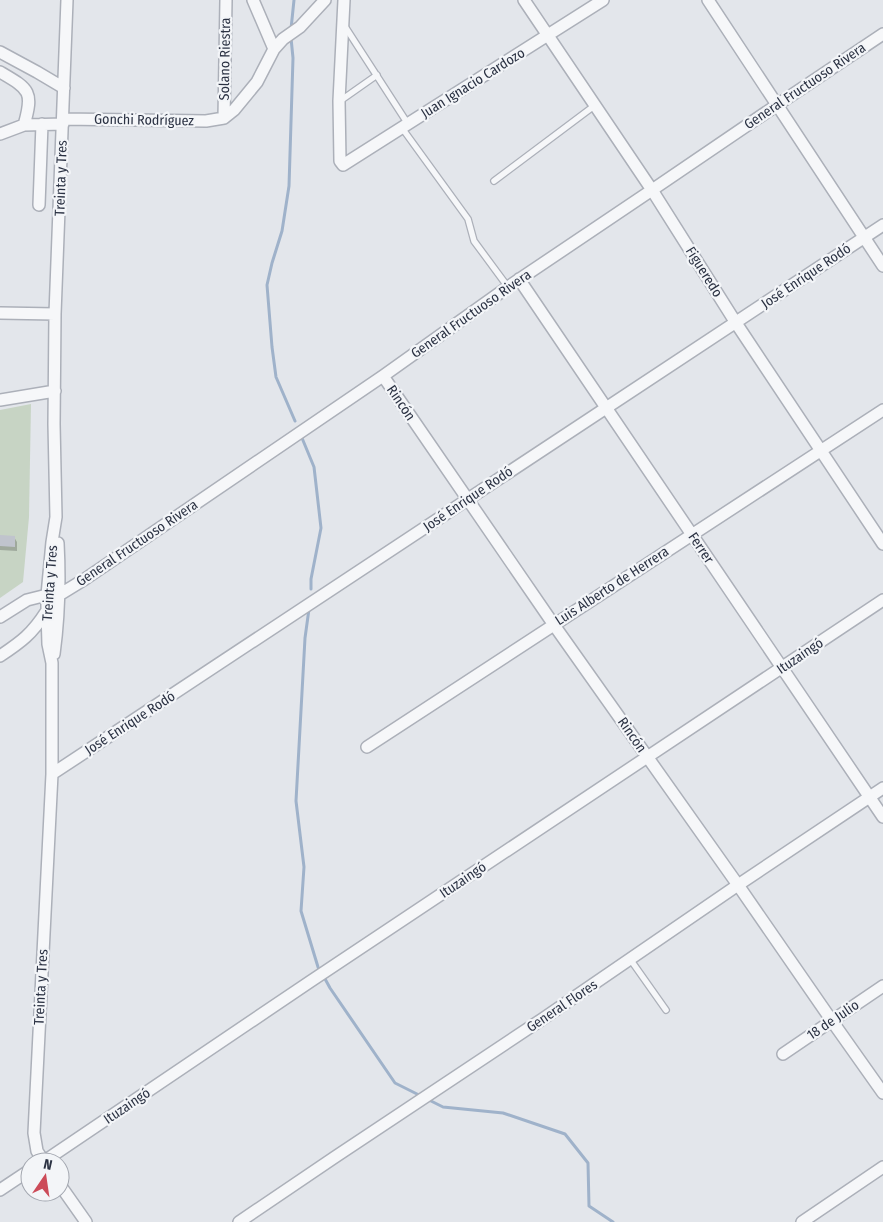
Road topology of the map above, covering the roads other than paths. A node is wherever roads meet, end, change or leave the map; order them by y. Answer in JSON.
{"nodes":[{"id":1,"x":67,"y":0,"type":"edge"},
{"id":2,"x":226,"y":0,"type":"edge"},
{"id":3,"x":253,"y":0,"type":"edge"},
{"id":4,"x":325,"y":0,"type":"edge"},
{"id":5,"x":344,"y":0,"type":"edge"},
{"id":6,"x":524,"y":0,"type":"edge"},
{"id":7,"x":603,"y":0,"type":"edge"},
{"id":8,"x":708,"y":0,"type":"edge"},
{"id":9,"x":343,"y":23,"type":"junction"},
{"id":10,"x":883,"y":34,"type":"edge"},
{"id":11,"x":547,"y":36,"type":"junction"},
{"id":12,"x":274,"y":49,"type":"junction"},
{"id":13,"x":0,"y":52,"type":"edge"},
{"id":14,"x":0,"y":72,"type":"edge"},
{"id":15,"x":377,"y":75,"type":"junction"},
{"id":16,"x":64,"y":88,"type":"junction"},
{"id":17,"x":339,"y":101,"type":"junction"},
{"id":18,"x":777,"y":104,"type":"junction"},
{"id":19,"x":594,"y":106,"type":"junction"},
{"id":20,"x":224,"y":118,"type":"junction"},
{"id":21,"x":63,"y":122,"type":"junction"},
{"id":22,"x":42,"y":124,"type":"junction"},
{"id":23,"x":24,"y":125,"type":"junction"},
{"id":24,"x":405,"y":126,"type":"junction"},
{"id":25,"x":0,"y":134,"type":"edge"},
{"id":26,"x":494,"y":182,"type":"dead end"},
{"id":27,"x":652,"y":190,"type":"junction"},
{"id":28,"x":39,"y":204,"type":"dead end"},
{"id":29,"x":883,"y":225,"type":"edge"},
{"id":30,"x":864,"y":238,"type":"junction"},
{"id":31,"x":883,"y":266,"type":"edge"},
{"id":32,"x":519,"y":279,"type":"junction"},
{"id":33,"x":508,"y":287,"type":"junction"},
{"id":34,"x":0,"y":313,"type":"edge"},
{"id":35,"x":56,"y":314,"type":"junction"},
{"id":36,"x":736,"y":323,"type":"junction"},
{"id":37,"x":383,"y":376,"type":"junction"},
{"id":38,"x":55,"y":391,"type":"junction"},
{"id":39,"x":0,"y":400,"type":"edge"},
{"id":40,"x":606,"y":408,"type":"junction"},
{"id":41,"x":883,"y":410,"type":"edge"},
{"id":42,"x":820,"y":450,"type":"junction"},
{"id":43,"x":467,"y":500,"type":"junction"},
{"id":44,"x":692,"y":534,"type":"junction"},
{"id":45,"x":883,"y":544,"type":"edge"},
{"id":46,"x":53,"y":594,"type":"junction"},
{"id":47,"x":883,"y":600,"type":"edge"},
{"id":48,"x":52,"y":612,"type":"junction"},
{"id":49,"x":0,"y":617,"type":"edge"},
{"id":50,"x":554,"y":624,"type":"junction"},
{"id":51,"x":0,"y":656,"type":"edge"},
{"id":52,"x":782,"y":668,"type":"junction"},
{"id":53,"x":367,"y":747,"type":"dead end"},
{"id":54,"x":647,"y":756,"type":"junction"},
{"id":55,"x":52,"y":774,"type":"junction"},
{"id":56,"x":883,"y":788,"type":"edge"},
{"id":57,"x":870,"y":797,"type":"junction"},
{"id":58,"x":883,"y":817,"type":"edge"},
{"id":59,"x":738,"y":885,"type":"junction"},
{"id":60,"x":630,"y":959,"type":"junction"},
{"id":61,"x":883,"y":986,"type":"edge"},
{"id":62,"x":666,"y":1010,"type":"dead end"},
{"id":63,"x":832,"y":1021,"type":"junction"},
{"id":64,"x":783,"y":1054,"type":"dead end"},
{"id":65,"x":883,"y":1093,"type":"edge"},
{"id":66,"x":38,"y":1152,"type":"edge"},
{"id":67,"x":59,"y":1152,"type":"edge"},
{"id":68,"x":883,"y":1166,"type":"edge"},
{"id":69,"x":20,"y":1177,"type":"edge"},
{"id":70,"x":0,"y":1190,"type":"edge"},
{"id":71,"x":70,"y":1199,"type":"edge"},
{"id":72,"x":86,"y":1222,"type":"edge"},
{"id":73,"x":239,"y":1222,"type":"edge"},
{"id":74,"x":802,"y":1222,"type":"edge"}],
"edges":[{"from":1,"to":16,"type":"street","name":"Treinta y Tres"},
{"from":2,"to":20,"type":"street","name":"Solano Riestra"},
{"from":3,"to":12,"type":"street"},
{"from":4,"to":12,"type":"street"},
{"from":5,"to":9,"type":"street"},
{"from":6,"to":11,"type":"street","name":"Figueredo"},
{"from":7,"to":11,"type":"street","name":"Juan Ignacio Cardozo"},
{"from":8,"to":18,"type":"street"},
{"from":9,"to":15,"type":"lane"},
{"from":9,"to":17,"type":"street"},
{"from":10,"to":18,"type":"street","name":"General Fructuoso Rivera"},
{"from":11,"to":19,"type":"street","name":"Figueredo"},
{"from":11,"to":24,"type":"street","name":"Juan Ignacio Cardozo"},
{"from":12,"to":20,"type":"street"},
{"from":13,"to":16,"type":"street"},
{"from":14,"to":23,"type":"street"},
{"from":15,"to":17,"type":"lane"},
{"from":15,"to":24,"type":"lane"},
{"from":16,"to":21,"type":"street","name":"Treinta y Tres"},
{"from":17,"to":24,"type":"street","name":"Juan Ignacio Cardozo"},
{"from":18,"to":27,"type":"street","name":"General Fructuoso Rivera"},
{"from":18,"to":30,"type":"street"},
{"from":19,"to":26,"type":"lane"},
{"from":19,"to":27,"type":"street","name":"Figueredo"},
{"from":20,"to":21,"type":"street","name":"Gonchi Rodríguez"},
{"from":21,"to":22,"type":"street","name":"Gonchi Rodríguez"},
{"from":21,"to":35,"type":"street","name":"Treinta y Tres"},
{"from":22,"to":23,"type":"street","name":"Gonchi Rodríguez"},
{"from":22,"to":28,"type":"street"},
{"from":23,"to":25,"type":"street","name":"Gonchi Rodríguez"},
{"from":24,"to":33,"type":"lane"},
{"from":27,"to":32,"type":"street","name":"General Fructuoso Rivera"},
{"from":27,"to":36,"type":"street","name":"Figueredo"},
{"from":29,"to":30,"type":"street","name":"José Enrique Rodó"},
{"from":30,"to":31,"type":"street"},
{"from":30,"to":36,"type":"street","name":"José Enrique Rodó"},
{"from":32,"to":33,"type":"street","name":"General Fructuoso Rivera"},
{"from":32,"to":40,"type":"street","name":"Ferrer"},
{"from":33,"to":37,"type":"street","name":"General Fructuoso Rivera"},
{"from":34,"to":35,"type":"street"},
{"from":35,"to":38,"type":"street","name":"Treinta y Tres"},
{"from":36,"to":40,"type":"street","name":"José Enrique Rodó"},
{"from":36,"to":42,"type":"street","name":"Figueredo"},
{"from":37,"to":43,"type":"street","name":"Rincón"},
{"from":37,"to":46,"type":"street","name":"General Fructuoso Rivera"},
{"from":38,"to":39,"type":"street"},
{"from":38,"to":46,"type":"street","name":"Treinta y Tres"},
{"from":40,"to":43,"type":"street","name":"José Enrique Rodó"},
{"from":40,"to":44,"type":"street","name":"Ferrer"},
{"from":41,"to":42,"type":"street","name":"Luis Alberto de Herrera"},
{"from":42,"to":44,"type":"street","name":"Luis Alberto de Herrera"},
{"from":42,"to":45,"type":"street","name":"Figueredo"},
{"from":43,"to":50,"type":"street","name":"Rincón"},
{"from":43,"to":55,"type":"street","name":"José Enrique Rodó"},
{"from":44,"to":50,"type":"street","name":"Luis Alberto de Herrera"},
{"from":44,"to":52,"type":"street","name":"Ferrer"},
{"from":46,"to":48,"type":"street","name":"Treinta y Tres"},
{"from":46,"to":49,"type":"street","name":"General Fructuoso Rivera"},
{"from":47,"to":52,"type":"street","name":"Ituzaingó"},
{"from":48,"to":51,"type":"street"},
{"from":48,"to":55,"type":"street","name":"Treinta y Tres"},
{"from":50,"to":53,"type":"street","name":"Luis Alberto de Herrera"},
{"from":50,"to":54,"type":"street","name":"Rincón"},
{"from":52,"to":54,"type":"street","name":"Ituzaingó"},
{"from":52,"to":57,"type":"street","name":"Ferrer"},
{"from":54,"to":59,"type":"street","name":"Rincón"},
{"from":54,"to":67,"type":"street","name":"Ituzaingó"},
{"from":55,"to":66,"type":"street","name":"Treinta y Tres"},
{"from":56,"to":57,"type":"street","name":"General Flores"},
{"from":57,"to":58,"type":"street","name":"Ferrer"},
{"from":57,"to":59,"type":"street","name":"General Flores"},
{"from":59,"to":60,"type":"street","name":"General Flores"},
{"from":59,"to":63,"type":"street","name":"Rincón"},
{"from":60,"to":62,"type":"lane"},
{"from":60,"to":73,"type":"street","name":"General Flores"},
{"from":61,"to":63,"type":"street","name":"18 de Julio"},
{"from":63,"to":64,"type":"street","name":"18 de Julio"},
{"from":63,"to":65,"type":"street","name":"Rincón"},
{"from":68,"to":74,"type":"street"},
{"from":69,"to":70,"type":"street"},
{"from":71,"to":72,"type":"street"}]}
